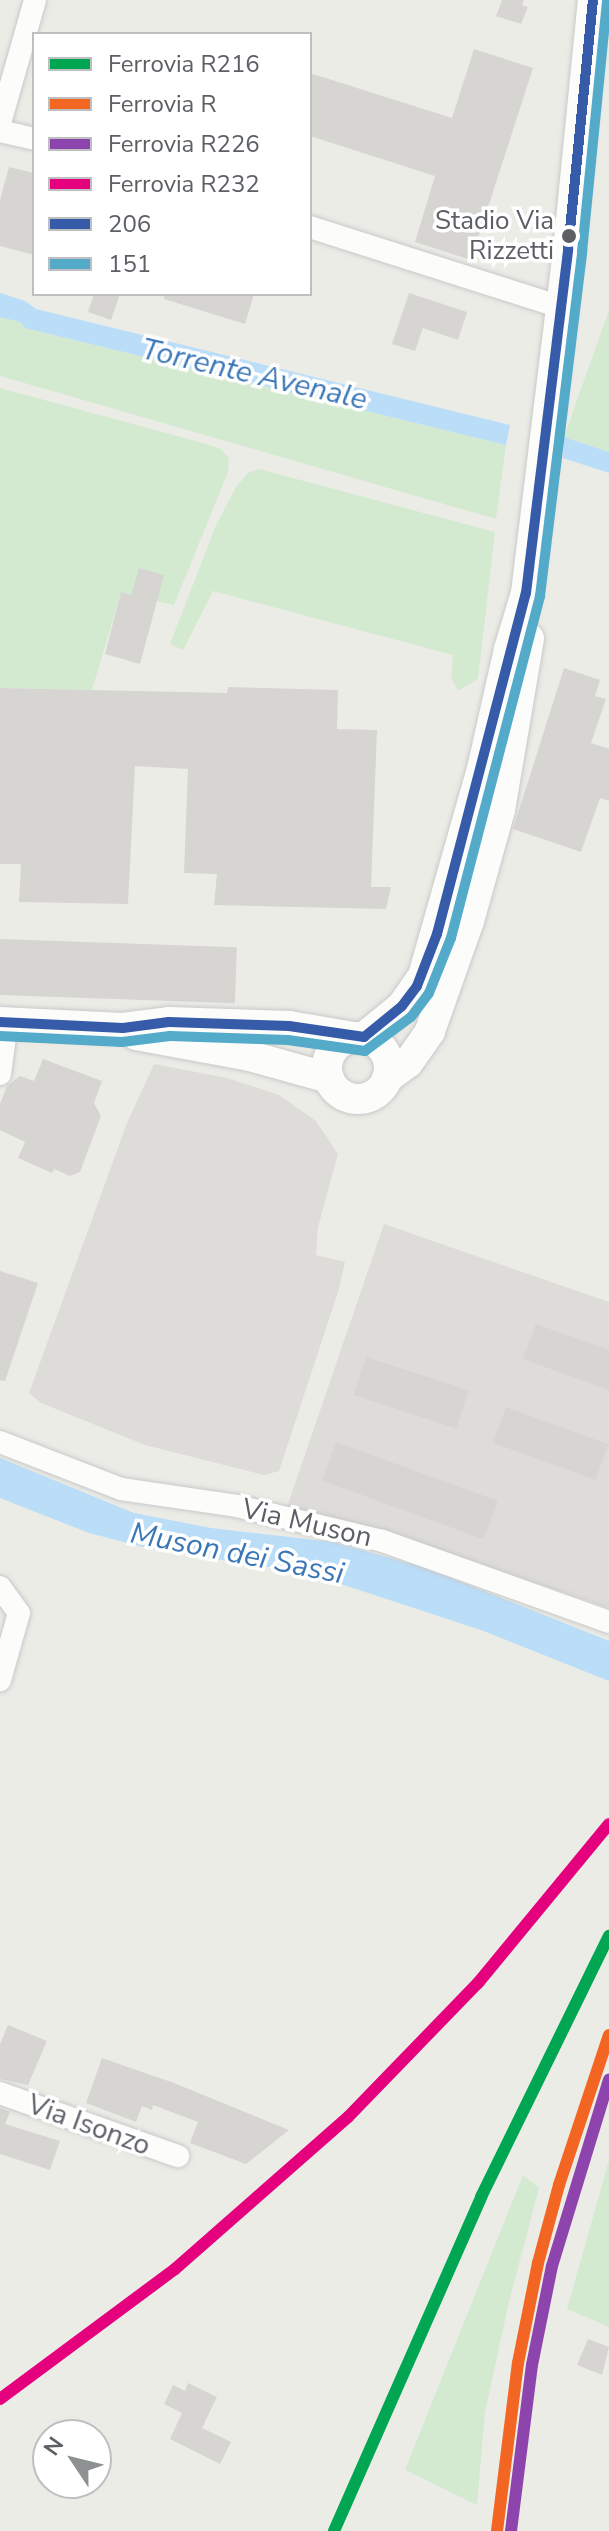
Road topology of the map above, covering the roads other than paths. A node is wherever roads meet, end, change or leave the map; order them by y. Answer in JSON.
{"nodes":[{"id":1,"x":35,"y":0,"type":"edge"},
{"id":2,"x":593,"y":0,"type":"edge"},
{"id":3,"x":0,"y":123,"type":"edge"},
{"id":4,"x":0,"y":131,"type":"edge"},
{"id":5,"x":32,"y":139,"type":"edge"},
{"id":6,"x":312,"y":228,"type":"edge"},
{"id":7,"x":560,"y":307,"type":"junction"},
{"id":8,"x":526,"y":593,"type":"junction"},
{"id":9,"x":459,"y":854,"type":"junction"},
{"id":10,"x":469,"y":921,"type":"junction"},
{"id":11,"x":405,"y":1001,"type":"junction"},
{"id":12,"x":3,"y":1022,"type":"edge"},
{"id":13,"x":123,"y":1028,"type":"junction"},
{"id":14,"x":359,"y":1037,"type":"junction"},
{"id":15,"x":0,"y":1074,"type":"edge"},
{"id":16,"x":329,"y":1078,"type":"junction"},
{"id":17,"x":387,"y":1078,"type":"junction"},
{"id":18,"x":0,"y":1442,"type":"edge"},
{"id":19,"x":0,"y":1587,"type":"edge"},
{"id":20,"x":609,"y":1622,"type":"edge"},
{"id":21,"x":0,"y":1680,"type":"edge"},
{"id":22,"x":0,"y":2093,"type":"edge"},
{"id":23,"x":178,"y":2156,"type":"dead end"}],
"edges":[{"from":1,"to":3,"type":"street"},
{"from":2,"to":7,"type":"street"},
{"from":4,"to":5,"type":"street"},
{"from":6,"to":7,"type":"street"},
{"from":7,"to":8,"type":"street"},
{"from":8,"to":9,"type":"street"},
{"from":8,"to":10,"type":"street"},
{"from":9,"to":10,"type":"street"},
{"from":9,"to":11,"type":"street"},
{"from":10,"to":11,"type":"street"},
{"from":10,"to":17,"type":"street"},
{"from":11,"to":14,"type":"street"},
{"from":12,"to":13,"type":"street"},
{"from":12,"to":15,"type":"street"},
{"from":13,"to":14,"type":"street"},
{"from":13,"to":16,"type":"street"},
{"from":14,"to":16,"type":"street"},
{"from":14,"to":17,"type":"street"},
{"from":16,"to":17,"type":"street"},
{"from":18,"to":20,"type":"street","name":"Via Muson"},
{"from":19,"to":21,"type":"street"},
{"from":22,"to":23,"type":"street","name":"Via Isonzo"}]}
